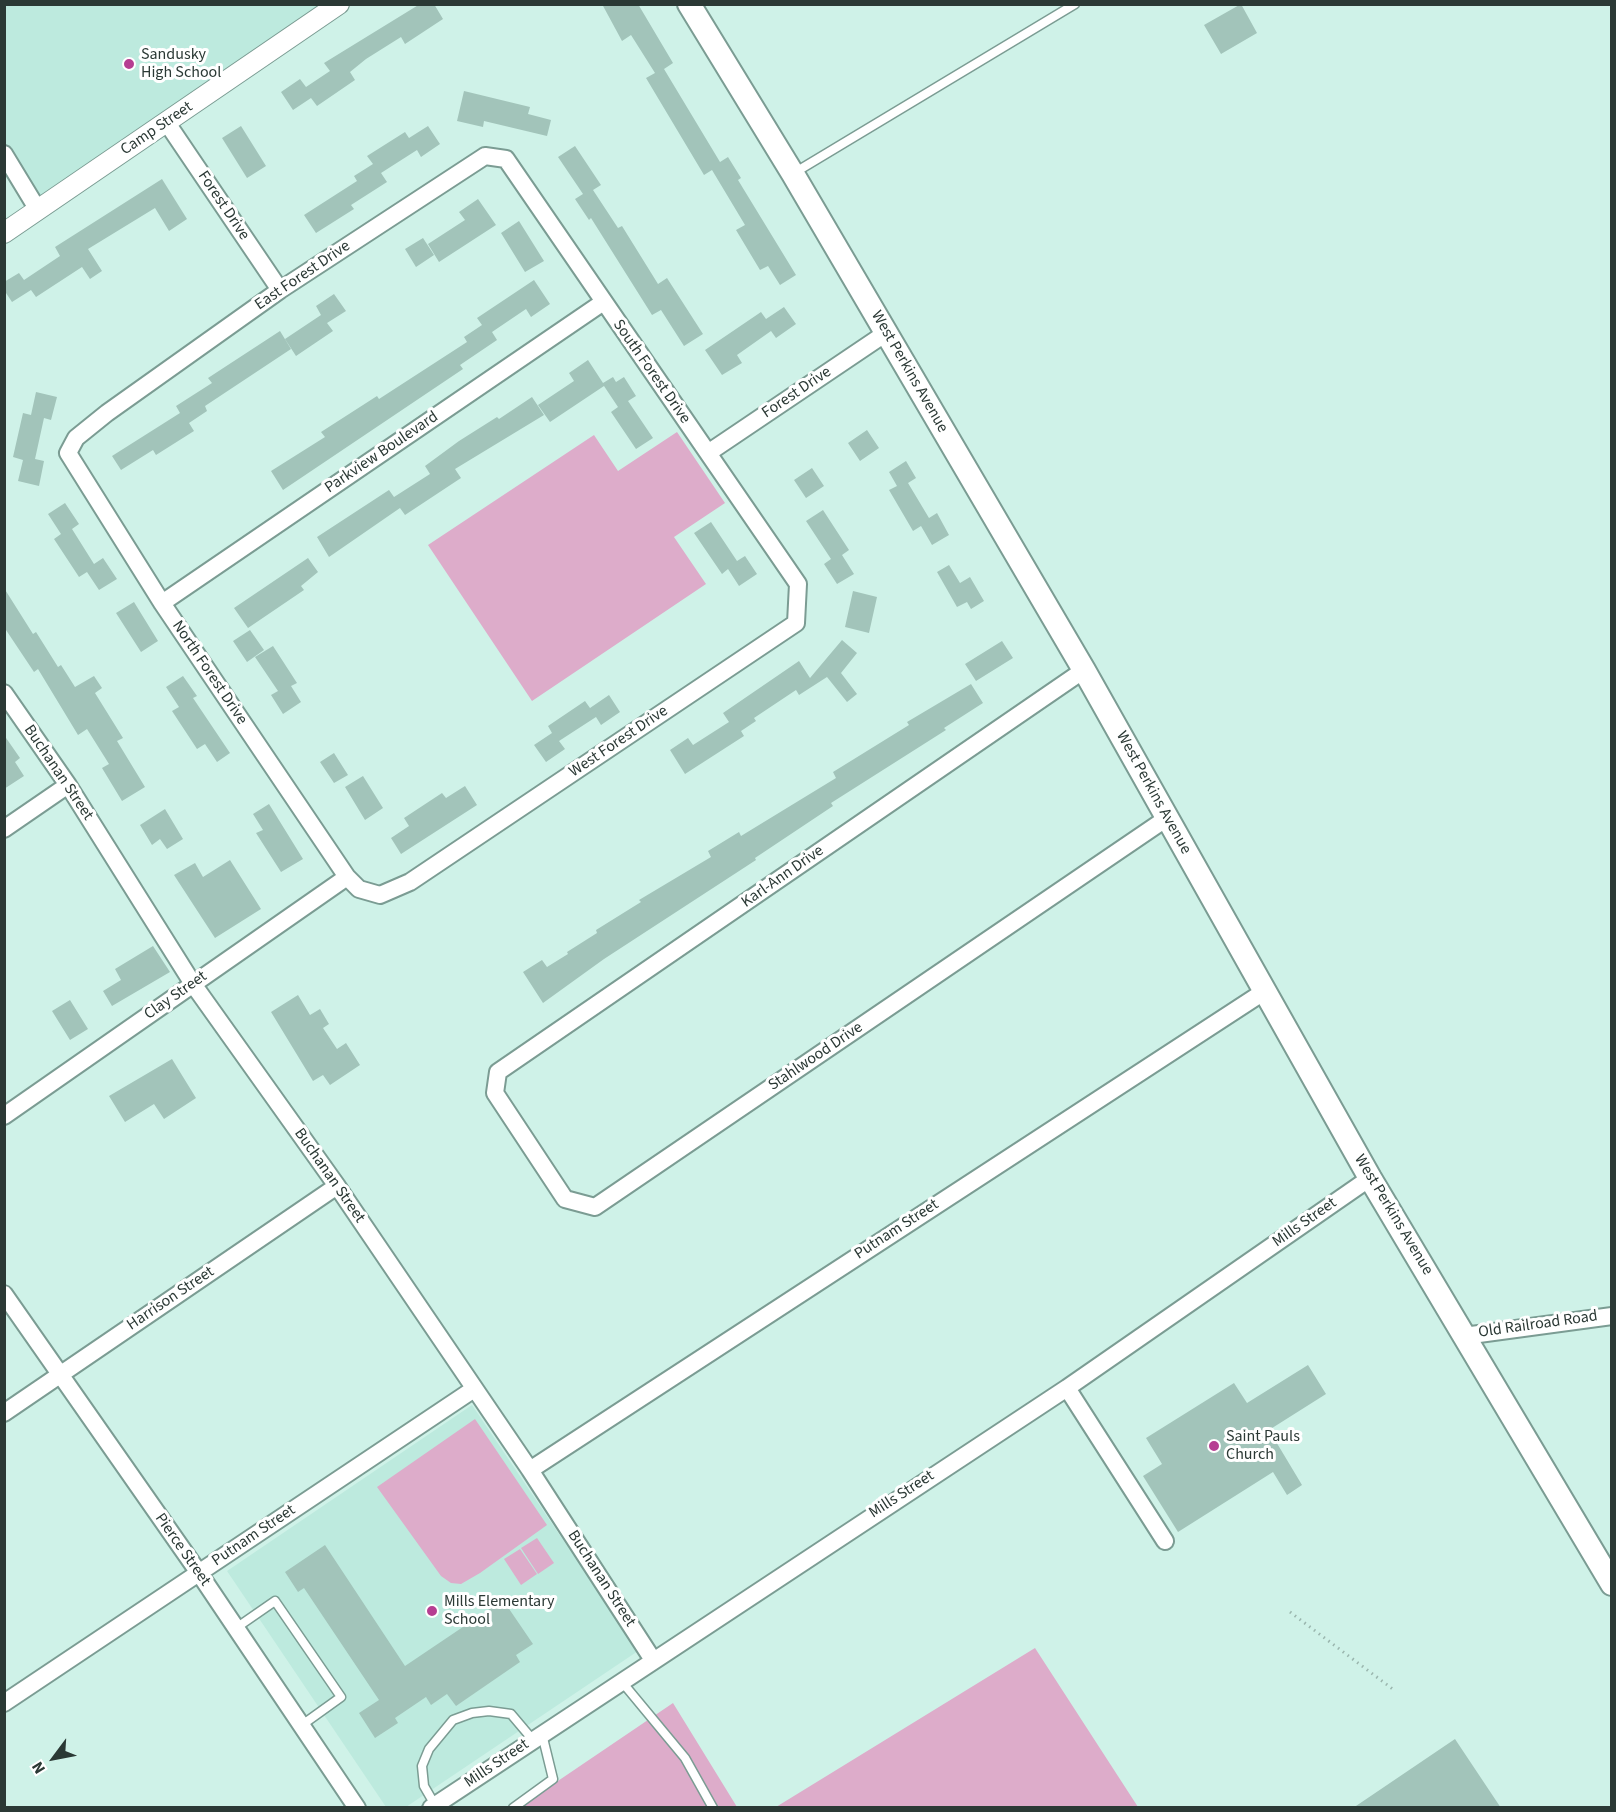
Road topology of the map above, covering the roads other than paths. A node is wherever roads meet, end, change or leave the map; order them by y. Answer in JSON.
{"nodes":[{"id":1,"x":339,"y":4,"type":"edge"},
{"id":2,"x":689,"y":4,"type":"edge"},
{"id":3,"x":1075,"y":4,"type":"edge"},
{"id":4,"x":166,"y":123,"type":"junction"},
{"id":5,"x":4,"y":154,"type":"edge"},
{"id":6,"x":506,"y":159,"type":"joint"},
{"id":7,"x":793,"y":174,"type":"junction"},
{"id":8,"x":38,"y":210,"type":"junction"},
{"id":9,"x":4,"y":233,"type":"edge"},
{"id":10,"x":280,"y":290,"type":"junction"},
{"id":11,"x":602,"y":303,"type":"junction"},
{"id":12,"x":886,"y":333,"type":"junction"},
{"id":13,"x":107,"y":413,"type":"joint"},
{"id":14,"x":708,"y":453,"type":"junction"},
{"id":15,"x":798,"y":584,"type":"joint"},
{"id":16,"x":162,"y":603,"type":"junction"},
{"id":17,"x":1084,"y":670,"type":"junction"},
{"id":18,"x":4,"y":693,"type":"edge"},
{"id":19,"x":68,"y":785,"type":"junction"},
{"id":20,"x":1167,"y":819,"type":"junction"},
{"id":21,"x":4,"y":828,"type":"edge"},
{"id":22,"x":347,"y":877,"type":"junction"},
{"id":23,"x":410,"y":882,"type":"joint"},
{"id":24,"x":194,"y":984,"type":"junction"},
{"id":25,"x":1265,"y":991,"type":"junction"},
{"id":26,"x":495,"y":1093,"type":"joint"},
{"id":27,"x":4,"y":1116,"type":"edge"},
{"id":28,"x":1370,"y":1178,"type":"junction"},
{"id":29,"x":337,"y":1186,"type":"junction"},
{"id":30,"x":4,"y":1294,"type":"edge"},
{"id":31,"x":1611,"y":1316,"type":"edge"},
{"id":32,"x":1464,"y":1336,"type":"junction"},
{"id":33,"x":59,"y":1376,"type":"junction"},
{"id":34,"x":1067,"y":1388,"type":"junction"},
{"id":35,"x":474,"y":1389,"type":"junction"},
{"id":36,"x":4,"y":1413,"type":"edge"},
{"id":37,"x":530,"y":1470,"type":"junction"},
{"id":38,"x":1166,"y":1540,"type":"dead end"},
{"id":39,"x":199,"y":1573,"type":"junction"},
{"id":40,"x":1611,"y":1584,"type":"edge"},
{"id":41,"x":236,"y":1628,"type":"junction"},
{"id":42,"x":653,"y":1660,"type":"junction"},
{"id":43,"x":621,"y":1681,"type":"junction"},
{"id":44,"x":4,"y":1703,"type":"edge"},
{"id":45,"x":302,"y":1725,"type":"junction"},
{"id":46,"x":538,"y":1737,"type":"junction"},
{"id":47,"x":433,"y":1806,"type":"edge"},
{"id":48,"x":357,"y":1808,"type":"edge"},
{"id":49,"x":513,"y":1808,"type":"edge"},
{"id":50,"x":713,"y":1808,"type":"edge"}],
"edges":[{"from":1,"to":4,"type":"street","name":"Camp Street"},
{"from":2,"to":7,"type":"main road","name":"West Perkins Avenue"},
{"from":3,"to":7,"type":"lane"},
{"from":4,"to":8,"type":"street","name":"Camp Street"},
{"from":4,"to":10,"type":"street","name":"Forest Drive"},
{"from":5,"to":8,"type":"street"},
{"from":6,"to":10,"type":"street","name":"East Forest Drive"},
{"from":6,"to":11,"type":"street","name":"South Forest Drive"},
{"from":7,"to":12,"type":"main road","name":"West Perkins Avenue"},
{"from":8,"to":9,"type":"street","name":"Camp Street"},
{"from":10,"to":13,"type":"street","name":"East Forest Drive"},
{"from":11,"to":14,"type":"street","name":"South Forest Drive"},
{"from":11,"to":16,"type":"street","name":"Parkview Boulevard"},
{"from":12,"to":14,"type":"street","name":"Forest Drive"},
{"from":12,"to":17,"type":"main road","name":"West Perkins Avenue"},
{"from":13,"to":16,"type":"street","name":"North Forest Drive"},
{"from":14,"to":15,"type":"street","name":"South Forest Drive"},
{"from":15,"to":23,"type":"street","name":"West Forest Drive"},
{"from":16,"to":22,"type":"street","name":"North Forest Drive"},
{"from":17,"to":20,"type":"main road","name":"West Perkins Avenue"},
{"from":17,"to":26,"type":"street","name":"Karl-Ann Drive"},
{"from":18,"to":19,"type":"street","name":"Buchanan Street"},
{"from":19,"to":21,"type":"street"},
{"from":19,"to":24,"type":"street","name":"Buchanan Street"},
{"from":20,"to":25,"type":"main road","name":"West Perkins Avenue"},
{"from":20,"to":26,"type":"street","name":"Stahlwood Drive"},
{"from":22,"to":23,"type":"street","name":"North Forest Drive"},
{"from":22,"to":24,"type":"street","name":"Clay Street"},
{"from":24,"to":27,"type":"street","name":"Clay Street"},
{"from":24,"to":29,"type":"street","name":"Buchanan Street"},
{"from":25,"to":28,"type":"main road","name":"West Perkins Avenue"},
{"from":25,"to":37,"type":"street","name":"Putnam Street"},
{"from":28,"to":32,"type":"main road","name":"West Perkins Avenue"},
{"from":28,"to":34,"type":"street","name":"Mills Street"},
{"from":29,"to":33,"type":"street","name":"Harrison Street"},
{"from":29,"to":35,"type":"street","name":"Buchanan Street"},
{"from":30,"to":33,"type":"street","name":"Pierce Street"},
{"from":31,"to":32,"type":"street","name":"Old Railroad Road"},
{"from":32,"to":40,"type":"main road","name":"West Perkins Avenue"},
{"from":33,"to":36,"type":"street","name":"Harrison Street"},
{"from":33,"to":39,"type":"street","name":"Pierce Street"},
{"from":34,"to":38,"type":"street"},
{"from":34,"to":42,"type":"street","name":"Mills Street"},
{"from":35,"to":37,"type":"street","name":"Buchanan Street"},
{"from":35,"to":39,"type":"street","name":"Putnam Street"},
{"from":37,"to":42,"type":"street","name":"Buchanan Street"},
{"from":39,"to":41,"type":"street","name":"Pierce Street"},
{"from":39,"to":44,"type":"street","name":"Putnam Street"},
{"from":41,"to":45,"type":"street","name":"Pierce Street"},
{"from":41,"to":45,"type":"lane"},
{"from":42,"to":43,"type":"street","name":"Mills Street"},
{"from":43,"to":46,"type":"street","name":"Mills Street"},
{"from":43,"to":50,"type":"lane"},
{"from":45,"to":48,"type":"street","name":"Pierce Street"},
{"from":46,"to":47,"type":"street","name":"Mills Street"},
{"from":46,"to":47,"type":"lane"},
{"from":46,"to":49,"type":"lane"}]}
